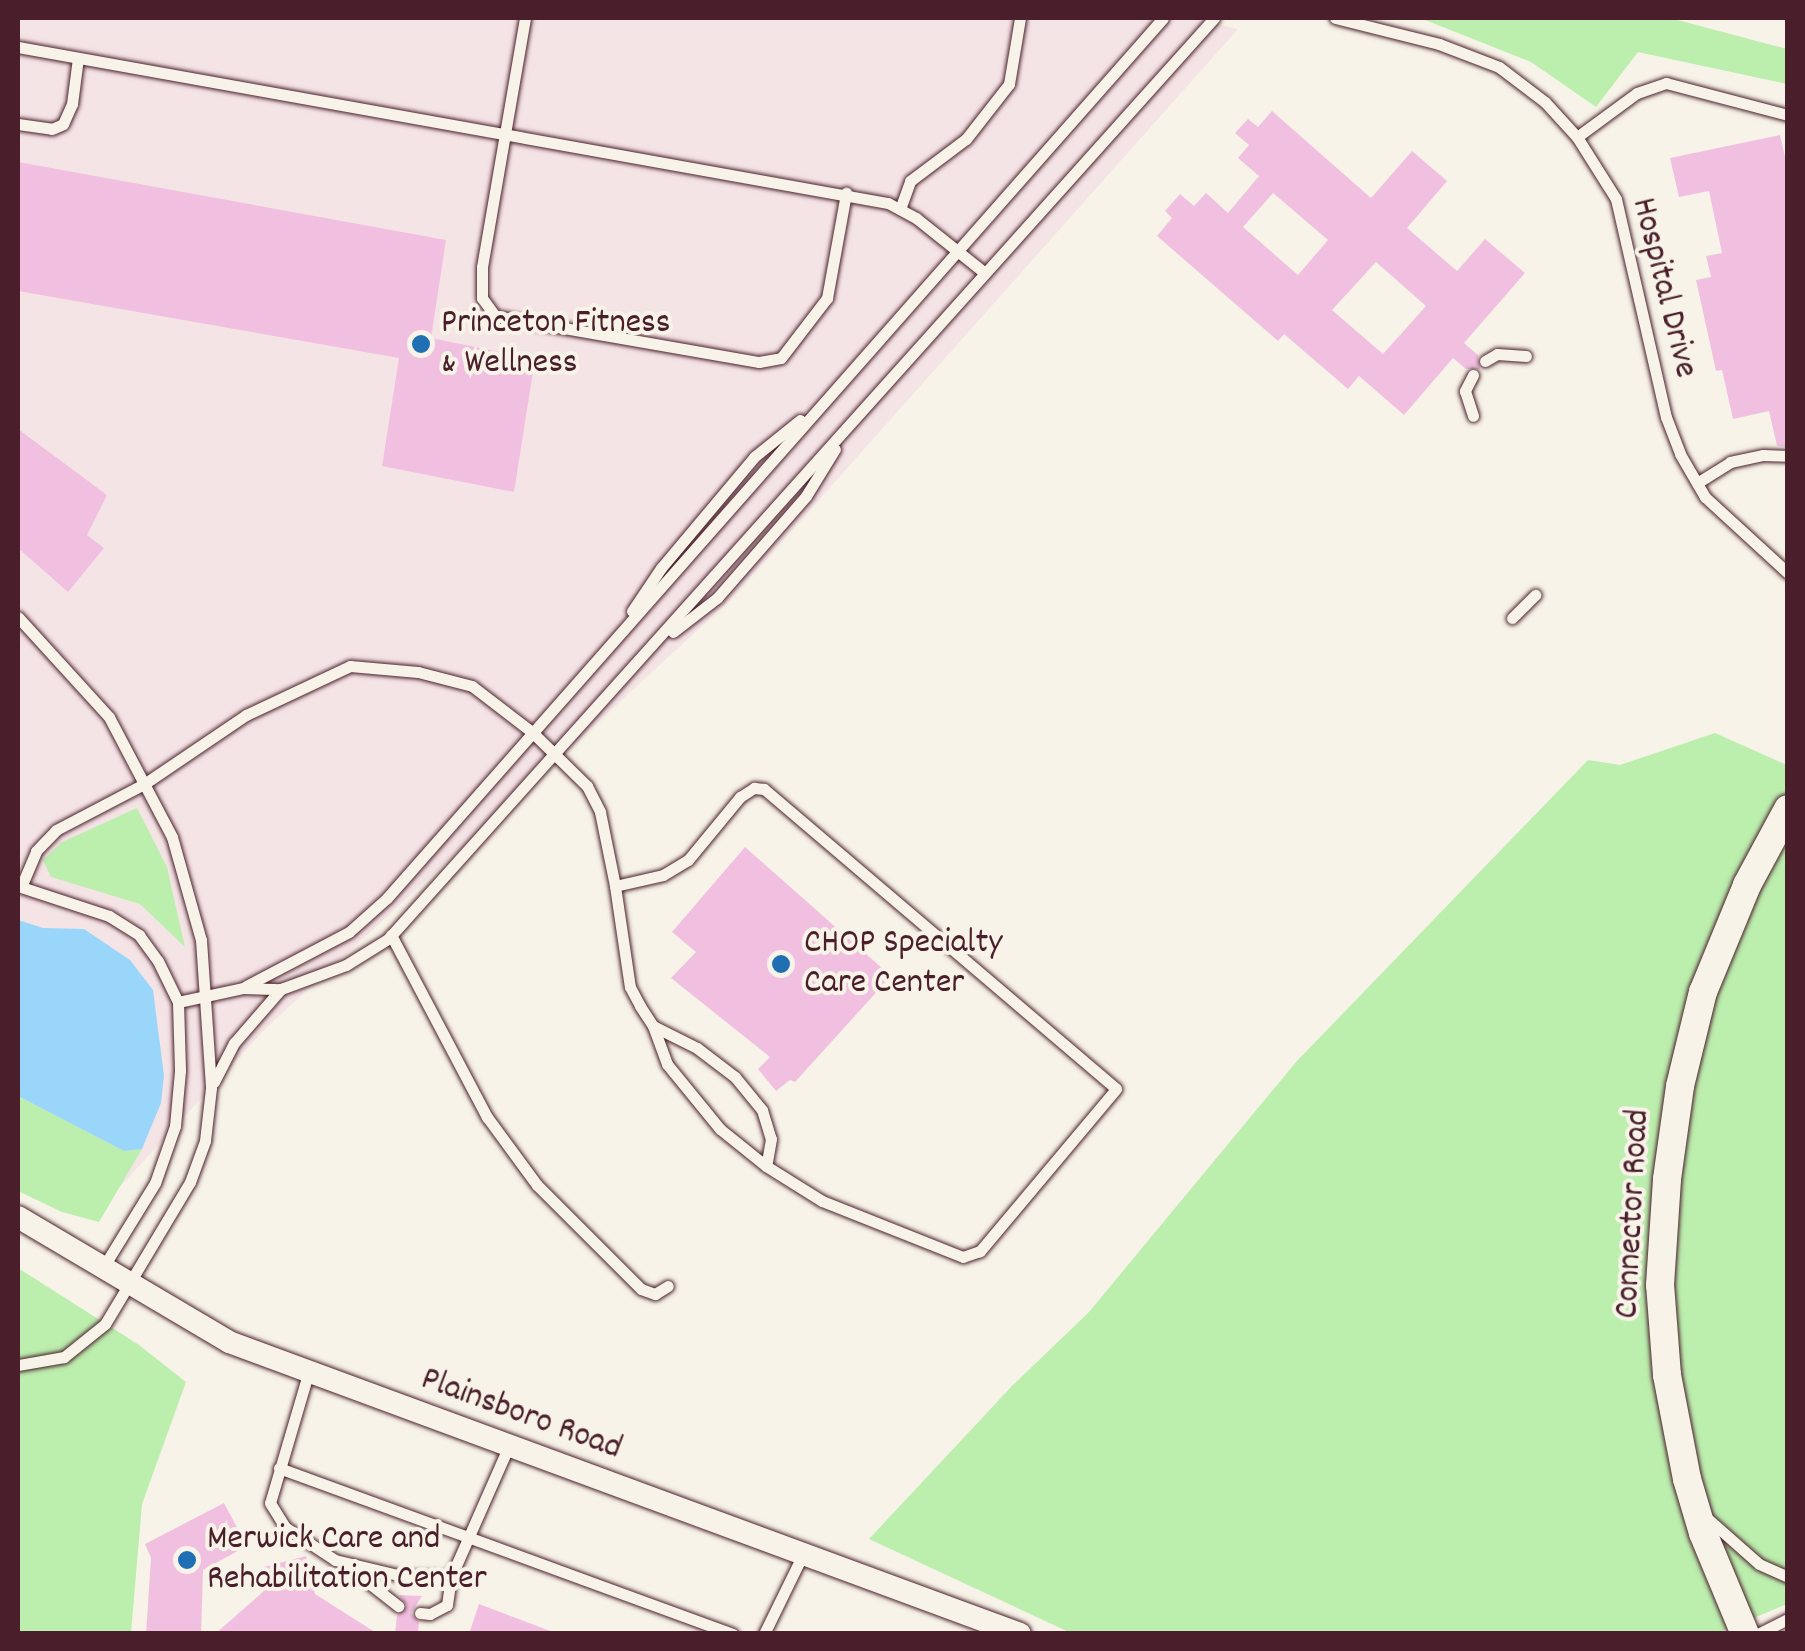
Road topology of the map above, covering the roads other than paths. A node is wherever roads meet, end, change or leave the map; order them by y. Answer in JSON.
{"nodes":[{"id":1,"x":525,"y":18,"type":"edge"},
{"id":2,"x":1020,"y":18,"type":"edge"},
{"id":3,"x":1163,"y":18,"type":"edge"},
{"id":4,"x":1214,"y":18,"type":"edge"},
{"id":5,"x":1335,"y":18,"type":"edge"},
{"id":6,"x":18,"y":47,"type":"edge"},
{"id":7,"x":78,"y":58,"type":"junction"},
{"id":8,"x":1788,"y":114,"type":"edge"},
{"id":9,"x":18,"y":124,"type":"edge"},
{"id":10,"x":505,"y":133,"type":"junction"},
{"id":11,"x":1577,"y":138,"type":"junction"},
{"id":12,"x":846,"y":194,"type":"junction"},
{"id":13,"x":900,"y":209,"type":"junction"},
{"id":14,"x":957,"y":249,"type":"junction"},
{"id":15,"x":985,"y":273,"type":"junction"},
{"id":16,"x":1526,"y":356,"type":"dead end"},
{"id":17,"x":1484,"y":361,"type":"dead end"},
{"id":18,"x":1473,"y":375,"type":"dead end"},
{"id":19,"x":1473,"y":416,"type":"dead end"},
{"id":20,"x":1788,"y":456,"type":"edge"},
{"id":21,"x":1696,"y":483,"type":"junction"},
{"id":22,"x":1788,"y":573,"type":"edge"},
{"id":23,"x":1536,"y":595,"type":"dead end"},
{"id":24,"x":18,"y":617,"type":"edge"},
{"id":25,"x":1512,"y":618,"type":"dead end"},
{"id":26,"x":534,"y":733,"type":"junction"},
{"id":27,"x":555,"y":752,"type":"junction"},
{"id":28,"x":144,"y":784,"type":"junction"},
{"id":29,"x":1788,"y":808,"type":"edge"},
{"id":30,"x":19,"y":886,"type":"edge"},
{"id":31,"x":616,"y":886,"type":"junction"},
{"id":32,"x":391,"y":936,"type":"junction"},
{"id":33,"x":242,"y":988,"type":"junction"},
{"id":34,"x":281,"y":989,"type":"junction"},
{"id":35,"x":208,"y":996,"type":"junction"},
{"id":36,"x":178,"y":1002,"type":"junction"},
{"id":37,"x":652,"y":1026,"type":"junction"},
{"id":38,"x":212,"y":1088,"type":"junction"},
{"id":39,"x":766,"y":1166,"type":"junction"},
{"id":40,"x":18,"y":1217,"type":"edge"},
{"id":41,"x":102,"y":1270,"type":"junction"},
{"id":42,"x":668,"y":1286,"type":"dead end"},
{"id":43,"x":130,"y":1287,"type":"junction"},
{"id":44,"x":18,"y":1364,"type":"edge"},
{"id":45,"x":308,"y":1374,"type":"junction"},
{"id":46,"x":508,"y":1448,"type":"junction"},
{"id":47,"x":279,"y":1468,"type":"junction"},
{"id":48,"x":1696,"y":1506,"type":"junction"},
{"id":49,"x":472,"y":1537,"type":"junction"},
{"id":50,"x":802,"y":1556,"type":"junction"},
{"id":51,"x":363,"y":1570,"type":"junction"},
{"id":52,"x":451,"y":1577,"type":"junction"},
{"id":53,"x":1788,"y":1577,"type":"edge"},
{"id":54,"x":398,"y":1606,"type":"dead end"},
{"id":55,"x":420,"y":1613,"type":"dead end"},
{"id":56,"x":1788,"y":1619,"type":"edge"},
{"id":57,"x":733,"y":1634,"type":"edge"},
{"id":58,"x":764,"y":1634,"type":"edge"},
{"id":59,"x":1020,"y":1634,"type":"edge"},
{"id":60,"x":1746,"y":1634,"type":"edge"},
{"id":61,"x":1758,"y":1634,"type":"edge"}],
"edges":[{"from":1,"to":10,"type":"lane"},
{"from":2,"to":13,"type":"lane"},
{"from":3,"to":14,"type":"lane"},
{"from":4,"to":15,"type":"lane"},
{"from":5,"to":11,"type":"lane","name":"Hospital Drive"},
{"from":6,"to":7,"type":"lane"},
{"from":7,"to":9,"type":"lane"},
{"from":7,"to":10,"type":"lane"},
{"from":8,"to":11,"type":"lane"},
{"from":10,"to":12,"type":"lane"},
{"from":10,"to":12,"type":"lane"},
{"from":11,"to":21,"type":"lane","name":"Hospital Drive"},
{"from":12,"to":13,"type":"lane"},
{"from":13,"to":14,"type":"lane"},
{"from":14,"to":15,"type":"lane"},
{"from":14,"to":26,"type":"lane"},
{"from":15,"to":27,"type":"lane"},
{"from":16,"to":17,"type":"lane"},
{"from":18,"to":19,"type":"lane"},
{"from":20,"to":21,"type":"lane"},
{"from":21,"to":22,"type":"lane","name":"Hospital Drive"},
{"from":23,"to":25,"type":"lane"},
{"from":24,"to":28,"type":"lane"},
{"from":26,"to":27,"type":"lane"},
{"from":26,"to":28,"type":"lane"},
{"from":26,"to":33,"type":"lane"},
{"from":27,"to":31,"type":"lane"},
{"from":27,"to":32,"type":"lane"},
{"from":28,"to":30,"type":"lane"},
{"from":28,"to":35,"type":"lane"},
{"from":29,"to":48,"type":"street","name":"Connector Road"},
{"from":30,"to":36,"type":"lane"},
{"from":31,"to":37,"type":"lane"},
{"from":31,"to":39,"type":"lane"},
{"from":32,"to":34,"type":"lane"},
{"from":32,"to":42,"type":"lane"},
{"from":33,"to":34,"type":"lane"},
{"from":33,"to":35,"type":"lane"},
{"from":34,"to":38,"type":"lane"},
{"from":35,"to":36,"type":"lane"},
{"from":35,"to":38,"type":"lane"},
{"from":36,"to":41,"type":"lane"},
{"from":37,"to":39,"type":"lane"},
{"from":37,"to":39,"type":"lane"},
{"from":38,"to":43,"type":"lane"},
{"from":40,"to":41,"type":"street","name":"Plainsboro Road"},
{"from":41,"to":43,"type":"street","name":"Plainsboro Road"},
{"from":43,"to":44,"type":"lane"},
{"from":43,"to":45,"type":"street","name":"Plainsboro Road"},
{"from":45,"to":46,"type":"street","name":"Plainsboro Road"},
{"from":45,"to":47,"type":"lane"},
{"from":46,"to":49,"type":"lane"},
{"from":46,"to":50,"type":"street","name":"Plainsboro Road"},
{"from":47,"to":49,"type":"lane"},
{"from":47,"to":51,"type":"lane"},
{"from":48,"to":53,"type":"lane"},
{"from":48,"to":60,"type":"street","name":"Connector Road"},
{"from":49,"to":52,"type":"lane"},
{"from":49,"to":57,"type":"lane"},
{"from":50,"to":58,"type":"lane"},
{"from":50,"to":59,"type":"street","name":"Plainsboro Road"},
{"from":51,"to":52,"type":"lane"},
{"from":51,"to":54,"type":"lane"},
{"from":52,"to":55,"type":"lane"},
{"from":56,"to":61,"type":"lane"}]}
